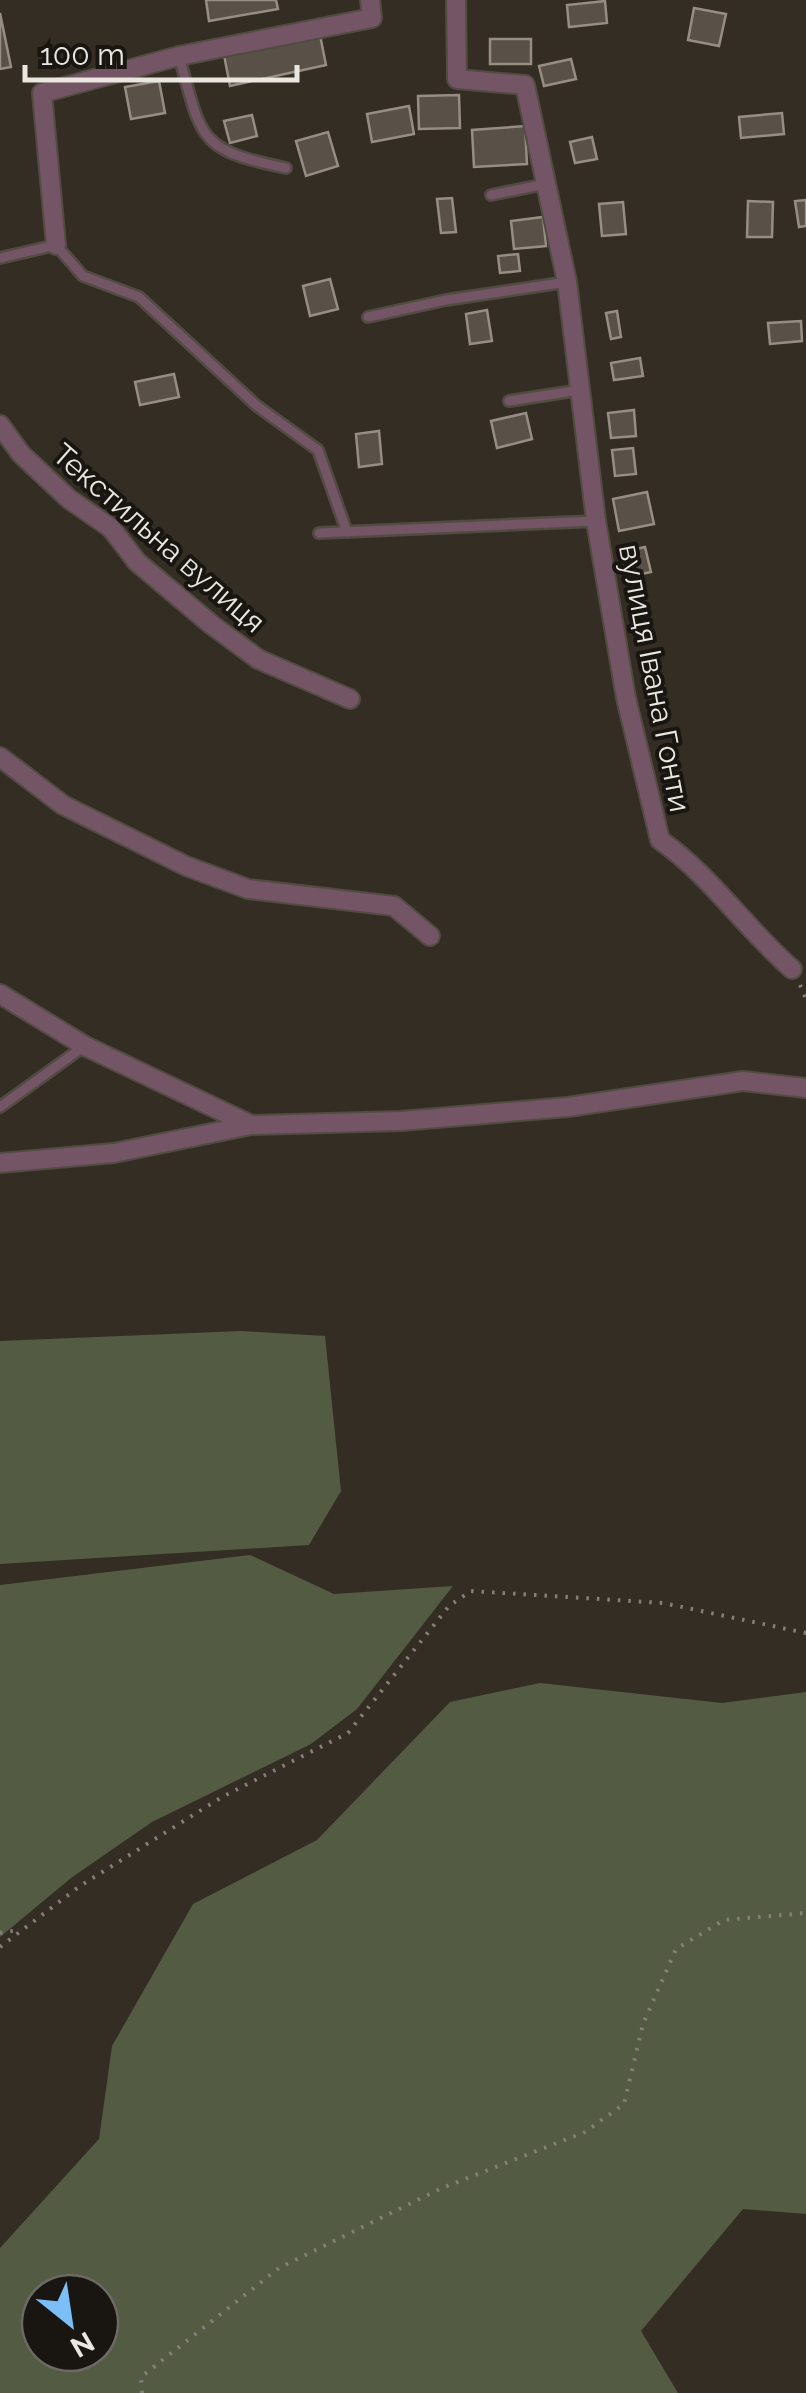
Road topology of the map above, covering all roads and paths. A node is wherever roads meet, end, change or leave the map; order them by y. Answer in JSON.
{"nodes":[{"id":1,"x":370,"y":0,"type":"edge"},
{"id":2,"x":456,"y":0,"type":"edge"},
{"id":3,"x":179,"y":56,"type":"junction"},
{"id":4,"x":286,"y":168,"type":"dead end"},
{"id":5,"x":549,"y":183,"type":"junction"},
{"id":6,"x":490,"y":195,"type":"dead end"},
{"id":7,"x":56,"y":245,"type":"junction"},
{"id":8,"x":0,"y":258,"type":"edge"},
{"id":9,"x":567,"y":282,"type":"junction"},
{"id":10,"x":368,"y":317,"type":"dead end"},
{"id":11,"x":580,"y":390,"type":"junction"},
{"id":12,"x":509,"y":400,"type":"dead end"},
{"id":13,"x":0,"y":425,"type":"edge"},
{"id":14,"x":596,"y":521,"type":"junction"},
{"id":15,"x":348,"y":532,"type":"junction"},
{"id":16,"x":318,"y":533,"type":"dead end"},
{"id":17,"x":350,"y":699,"type":"dead end"},
{"id":18,"x":0,"y":757,"type":"edge"},
{"id":19,"x":430,"y":936,"type":"dead end"},
{"id":20,"x":792,"y":968,"type":"dead end"},
{"id":21,"x":0,"y":994,"type":"edge"},
{"id":22,"x":85,"y":1046,"type":"junction"},
{"id":23,"x":806,"y":1088,"type":"edge"},
{"id":24,"x":0,"y":1106,"type":"edge"},
{"id":25,"x":251,"y":1124,"type":"junction"},
{"id":26,"x":0,"y":1163,"type":"edge"},
{"id":27,"x":806,"y":1633,"type":"edge"},
{"id":28,"x":806,"y":1914,"type":"edge"},
{"id":29,"x":23,"y":1929,"type":"junction"},
{"id":30,"x":0,"y":1933,"type":"edge"},
{"id":31,"x":0,"y":1947,"type":"edge"},
{"id":32,"x":142,"y":2393,"type":"edge"}],
"edges":[{"from":1,"to":3,"type":"street"},
{"from":2,"to":5,"type":"street","name":"вулиця Івана Гонти"},
{"from":3,"to":4,"type":"lane"},
{"from":3,"to":7,"type":"street"},
{"from":5,"to":6,"type":"lane"},
{"from":5,"to":9,"type":"street","name":"вулиця Івана Гонти"},
{"from":7,"to":8,"type":"lane"},
{"from":7,"to":15,"type":"lane"},
{"from":9,"to":10,"type":"lane"},
{"from":9,"to":11,"type":"street","name":"вулиця Івана Гонти"},
{"from":11,"to":12,"type":"lane"},
{"from":11,"to":14,"type":"street","name":"вулиця Івана Гонти"},
{"from":13,"to":17,"type":"street","name":"Текстильна вулиця"},
{"from":14,"to":15,"type":"lane","name":"вулиця Івана Гонти"},
{"from":14,"to":20,"type":"street","name":"вулиця Івана Гонти"},
{"from":15,"to":16,"type":"lane","name":"вулиця Івана Гонти"},
{"from":18,"to":19,"type":"street"},
{"from":21,"to":22,"type":"street"},
{"from":22,"to":24,"type":"lane"},
{"from":22,"to":25,"type":"street"},
{"from":23,"to":25,"type":"street"},
{"from":25,"to":26,"type":"street"},
{"from":27,"to":29,"type":"path"},
{"from":28,"to":32,"type":"path"},
{"from":29,"to":30,"type":"path"},
{"from":29,"to":31,"type":"path"}]}
